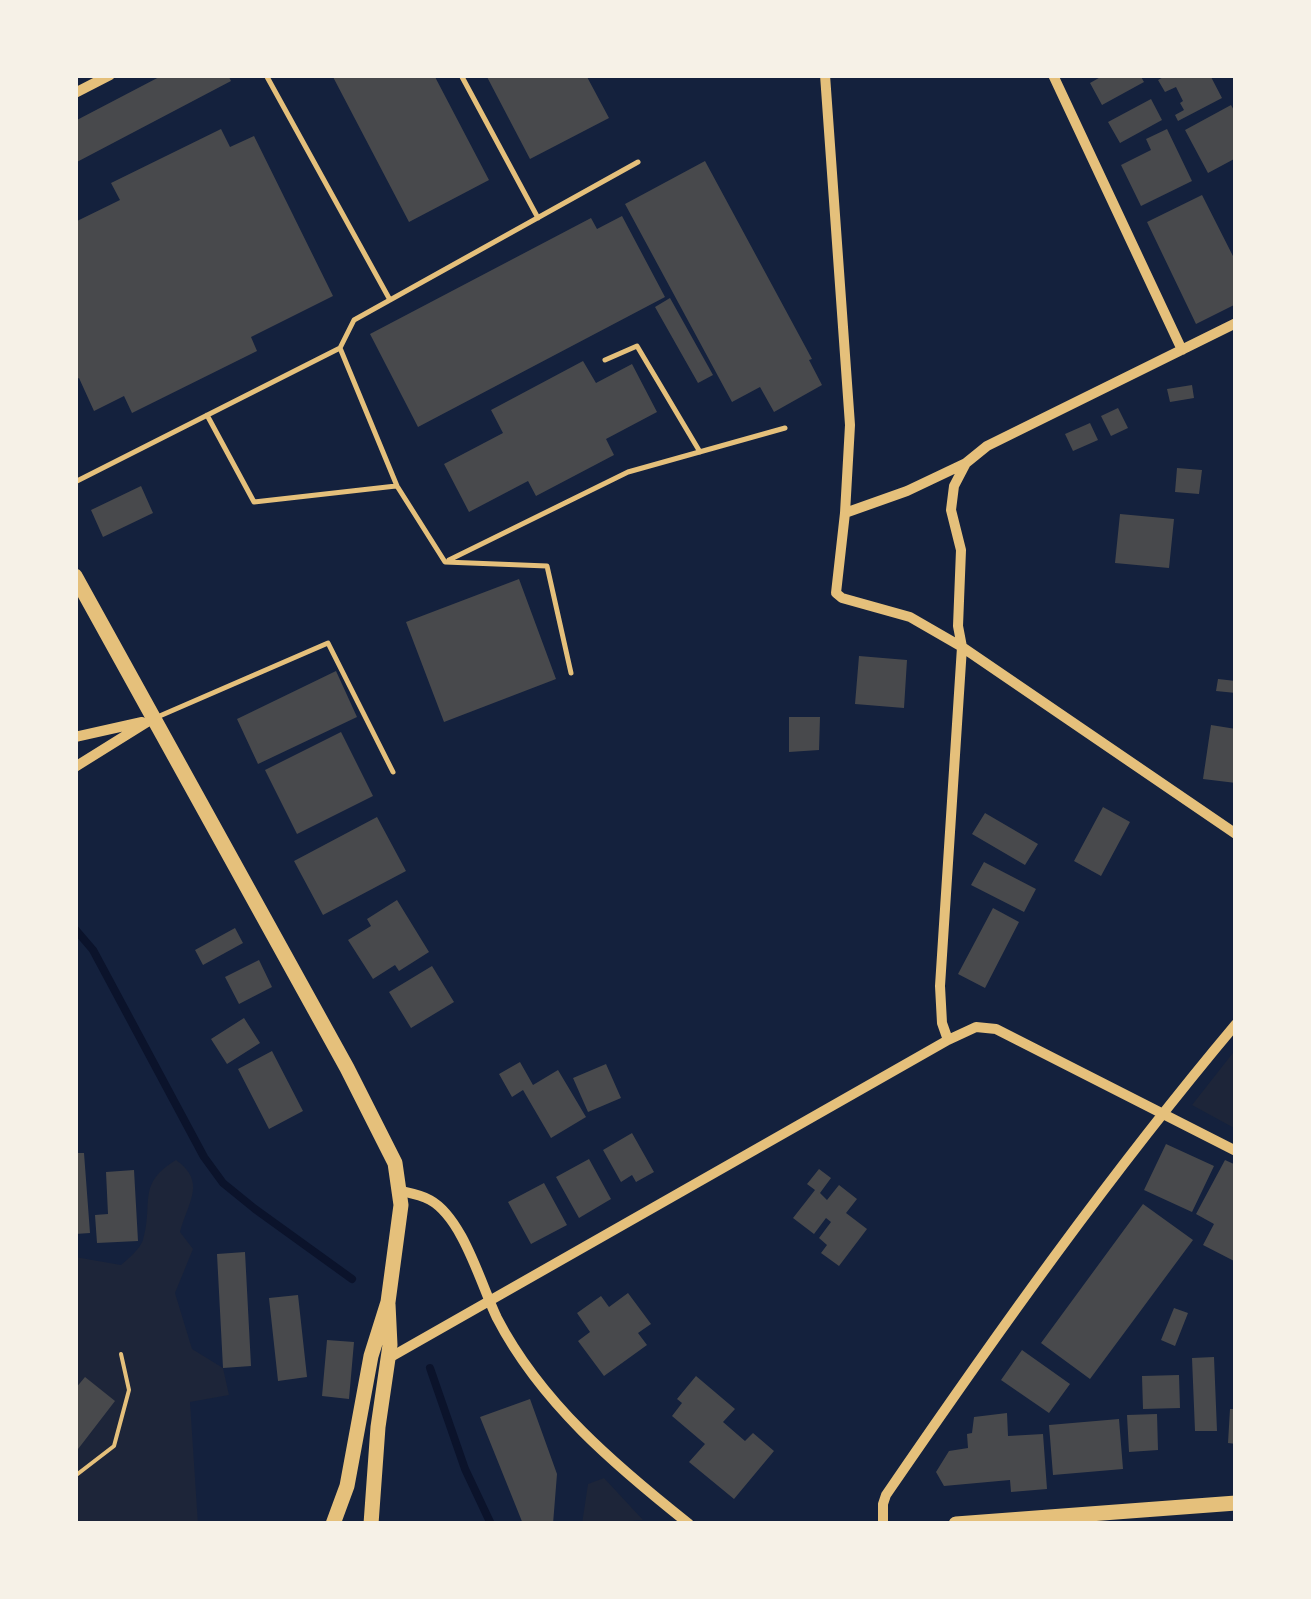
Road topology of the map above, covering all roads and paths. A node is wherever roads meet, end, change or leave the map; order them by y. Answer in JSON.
{"nodes":[{"id":1,"x":110,"y":75,"type":"edge"},
{"id":2,"x":266,"y":75,"type":"edge"},
{"id":3,"x":461,"y":75,"type":"edge"},
{"id":4,"x":826,"y":75,"type":"edge"},
{"id":5,"x":1053,"y":75,"type":"edge"},
{"id":6,"x":75,"y":93,"type":"edge"},
{"id":7,"x":638,"y":162,"type":"dead end"},
{"id":8,"x":538,"y":218,"type":"junction"},
{"id":9,"x":390,"y":300,"type":"junction"},
{"id":10,"x":1236,"y":323,"type":"edge"},
{"id":11,"x":340,"y":348,"type":"junction"},
{"id":12,"x":1182,"y":350,"type":"junction"},
{"id":13,"x":605,"y":360,"type":"dead end"},
{"id":14,"x":207,"y":415,"type":"junction"},
{"id":15,"x":785,"y":428,"type":"dead end"},
{"id":16,"x":700,"y":452,"type":"junction"},
{"id":17,"x":966,"y":462,"type":"junction"},
{"id":18,"x":75,"y":482,"type":"edge"},
{"id":19,"x":397,"y":486,"type":"junction"},
{"id":20,"x":846,"y":513,"type":"junction"},
{"id":21,"x":445,"y":562,"type":"junction"},
{"id":22,"x":75,"y":576,"type":"edge"},
{"id":23,"x":962,"y":647,"type":"junction"},
{"id":24,"x":570,"y":673,"type":"dead end"},
{"id":25,"x":152,"y":719,"type":"junction"},
{"id":26,"x":75,"y":737,"type":"edge"},
{"id":27,"x":75,"y":767,"type":"edge"},
{"id":28,"x":393,"y":772,"type":"dead end"},
{"id":29,"x":1236,"y":834,"type":"edge"},
{"id":30,"x":1236,"y":1024,"type":"edge"},
{"id":31,"x":948,"y":1040,"type":"junction"},
{"id":32,"x":1162,"y":1112,"type":"junction"},
{"id":33,"x":1236,"y":1151,"type":"edge"},
{"id":34,"x":400,"y":1190,"type":"junction"},
{"id":35,"x":489,"y":1301,"type":"junction"},
{"id":36,"x":388,"y":1302,"type":"junction"},
{"id":37,"x":121,"y":1354,"type":"dead end"},
{"id":38,"x":388,"y":1358,"type":"junction"},
{"id":39,"x":75,"y":1476,"type":"edge"},
{"id":40,"x":1236,"y":1503,"type":"edge"},
{"id":41,"x":333,"y":1524,"type":"edge"},
{"id":42,"x":370,"y":1524,"type":"edge"},
{"id":43,"x":689,"y":1524,"type":"edge"},
{"id":44,"x":882,"y":1524,"type":"edge"},
{"id":45,"x":956,"y":1524,"type":"edge"}],
"edges":[{"from":1,"to":6,"type":"street"},
{"from":2,"to":9,"type":"lane"},
{"from":3,"to":8,"type":"lane"},
{"from":4,"to":20,"type":"street"},
{"from":5,"to":12,"type":"street"},
{"from":7,"to":8,"type":"lane"},
{"from":8,"to":9,"type":"lane"},
{"from":9,"to":11,"type":"lane"},
{"from":10,"to":12,"type":"street"},
{"from":11,"to":14,"type":"lane"},
{"from":11,"to":19,"type":"lane"},
{"from":12,"to":17,"type":"street"},
{"from":13,"to":16,"type":"lane"},
{"from":14,"to":18,"type":"lane"},
{"from":14,"to":19,"type":"lane"},
{"from":15,"to":16,"type":"lane"},
{"from":16,"to":21,"type":"lane"},
{"from":17,"to":20,"type":"street"},
{"from":17,"to":23,"type":"street"},
{"from":19,"to":21,"type":"lane"},
{"from":20,"to":23,"type":"street"},
{"from":21,"to":24,"type":"lane"},
{"from":22,"to":25,"type":"main road"},
{"from":23,"to":29,"type":"street"},
{"from":23,"to":31,"type":"street"},
{"from":25,"to":26,"type":"street"},
{"from":25,"to":27,"type":"street"},
{"from":25,"to":28,"type":"lane"},
{"from":25,"to":34,"type":"main road"},
{"from":30,"to":32,"type":"street"},
{"from":31,"to":32,"type":"street"},
{"from":31,"to":35,"type":"street"},
{"from":32,"to":33,"type":"street"},
{"from":32,"to":44,"type":"street"},
{"from":34,"to":35,"type":"street"},
{"from":34,"to":36,"type":"main road"},
{"from":35,"to":38,"type":"street"},
{"from":35,"to":43,"type":"street"},
{"from":36,"to":38,"type":"main road"},
{"from":36,"to":41,"type":"main road"},
{"from":37,"to":39,"type":"path"},
{"from":38,"to":42,"type":"main road"},
{"from":40,"to":45,"type":"main road"}]}
